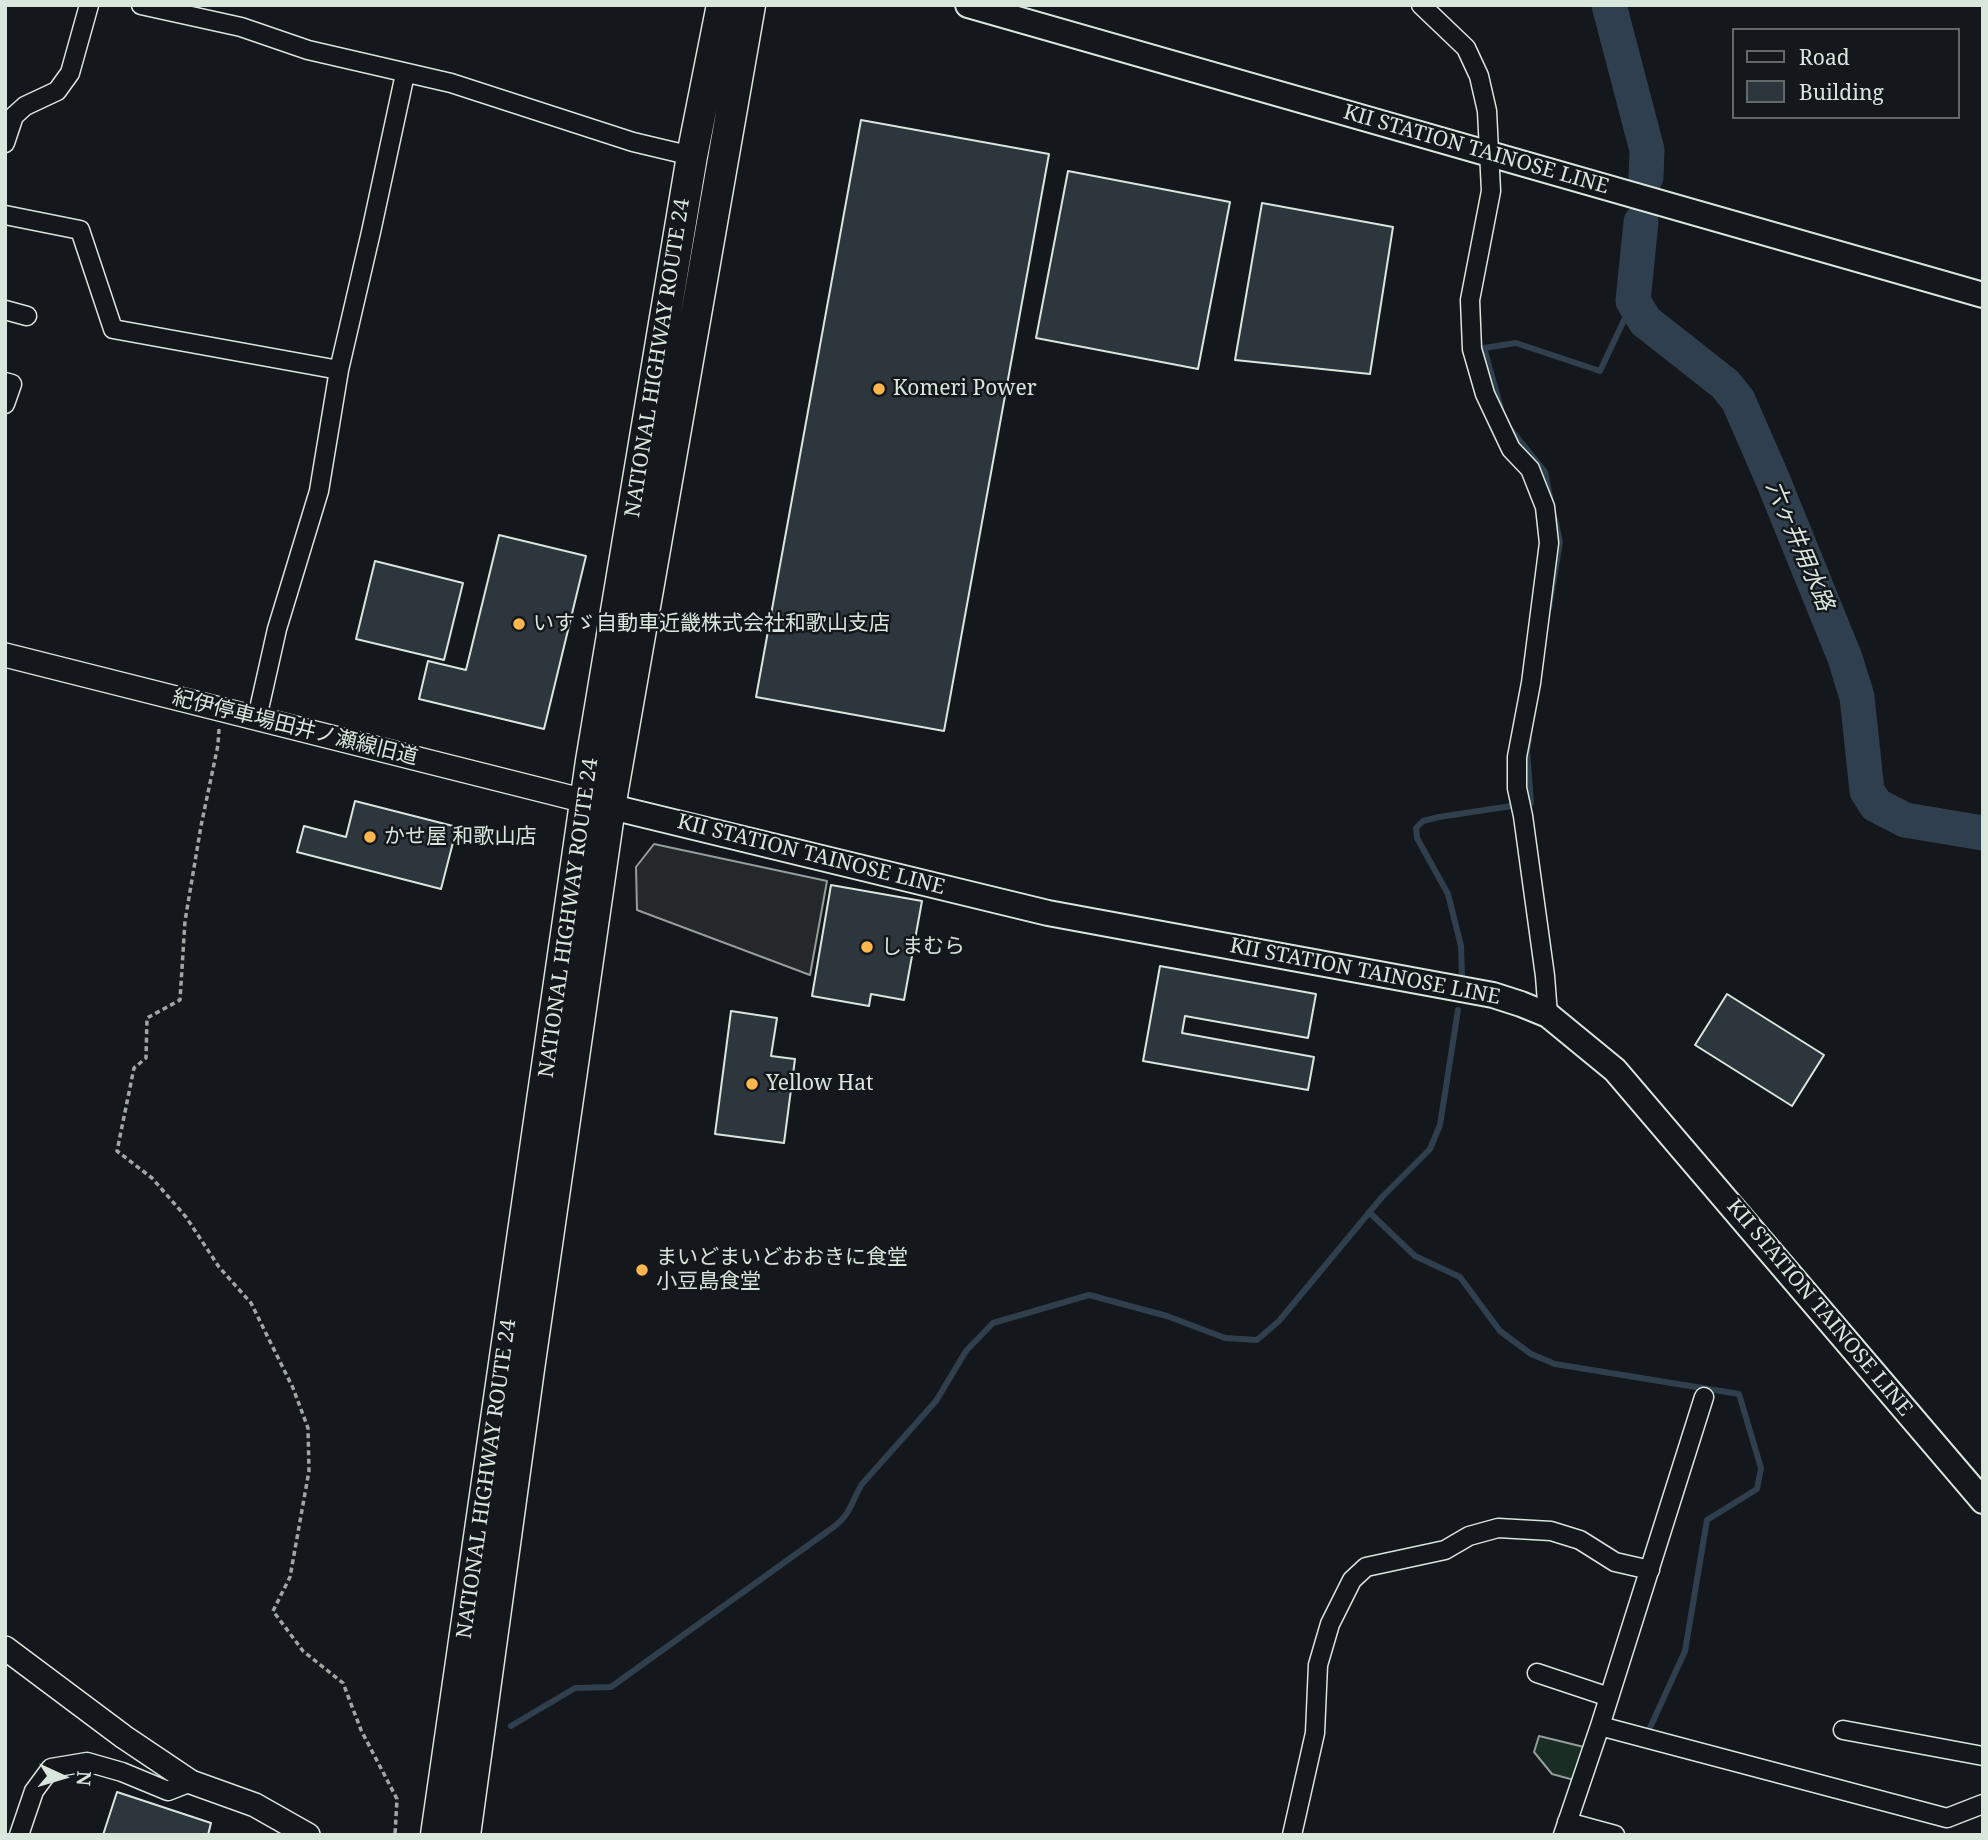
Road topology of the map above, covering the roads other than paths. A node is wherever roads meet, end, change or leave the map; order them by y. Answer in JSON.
{"nodes":[{"id":1,"x":89,"y":5,"type":"edge"},
{"id":2,"x":141,"y":5,"type":"edge"},
{"id":3,"x":722,"y":5,"type":"edge"},
{"id":4,"x":750,"y":5,"type":"edge"},
{"id":5,"x":968,"y":5,"type":"edge"},
{"id":6,"x":1421,"y":5,"type":"edge"},
{"id":7,"x":405,"y":74,"type":"junction"},
{"id":8,"x":5,"y":144,"type":"edge"},
{"id":9,"x":1489,"y":154,"type":"junction"},
{"id":10,"x":692,"y":156,"type":"junction"},
{"id":11,"x":6,"y":216,"type":"edge"},
{"id":12,"x":1983,"y":295,"type":"edge"},
{"id":13,"x":5,"y":310,"type":"edge"},
{"id":14,"x":27,"y":316,"type":"dead end"},
{"id":15,"x":339,"y":370,"type":"junction"},
{"id":16,"x":5,"y":382,"type":"edge"},
{"id":17,"x":5,"y":404,"type":"edge"},
{"id":18,"x":5,"y":655,"type":"edge"},
{"id":19,"x":257,"y":718,"type":"junction"},
{"id":20,"x":598,"y":804,"type":"junction"},
{"id":21,"x":1548,"y":1015,"type":"junction"},
{"id":22,"x":1704,"y":1397,"type":"dead end"},
{"id":23,"x":1983,"y":1501,"type":"edge"},
{"id":24,"x":1650,"y":1570,"type":"junction"},
{"id":25,"x":5,"y":1648,"type":"edge"},
{"id":26,"x":1537,"y":1673,"type":"dead end"},
{"id":27,"x":1609,"y":1697,"type":"junction"},
{"id":28,"x":1600,"y":1726,"type":"junction"},
{"id":29,"x":1843,"y":1730,"type":"dead end"},
{"id":30,"x":1983,"y":1756,"type":"edge"},
{"id":31,"x":191,"y":1782,"type":"junction"},
{"id":32,"x":1983,"y":1804,"type":"edge"},
{"id":33,"x":1944,"y":1826,"type":"edge"},
{"id":34,"x":1565,"y":1828,"type":"edge"},
{"id":35,"x":19,"y":1835,"type":"edge"},
{"id":36,"x":308,"y":1835,"type":"edge"},
{"id":37,"x":436,"y":1835,"type":"edge"},
{"id":38,"x":465,"y":1835,"type":"edge"},
{"id":39,"x":1292,"y":1835,"type":"edge"},
{"id":40,"x":1615,"y":1835,"type":"edge"}],
"edges":[{"from":1,"to":8,"type":"street"},
{"from":2,"to":7,"type":"street"},
{"from":3,"to":10,"type":"highway","name":"NATIONAL HIGHWAY ROUTE 24"},
{"from":4,"to":20,"type":"highway","name":"NATIONAL HIGHWAY ROUTE 24"},
{"from":5,"to":9,"type":"main road","name":"KII STATION TAINOSE LINE"},
{"from":6,"to":9,"type":"street"},
{"from":7,"to":10,"type":"street"},
{"from":7,"to":15,"type":"street"},
{"from":9,"to":12,"type":"main road","name":"KII STATION TAINOSE LINE"},
{"from":9,"to":21,"type":"street"},
{"from":10,"to":20,"type":"highway","name":"NATIONAL HIGHWAY ROUTE 24"},
{"from":11,"to":15,"type":"street"},
{"from":13,"to":14,"type":"street"},
{"from":15,"to":19,"type":"street"},
{"from":16,"to":17,"type":"street"},
{"from":18,"to":19,"type":"street","name":"紀伊停車場田井ノ瀬線旧道"},
{"from":19,"to":20,"type":"street","name":"紀伊停車場田井ノ瀬線旧道"},
{"from":20,"to":21,"type":"main road","name":"KII STATION TAINOSE LINE"},
{"from":20,"to":37,"type":"highway","name":"NATIONAL HIGHWAY ROUTE 24"},
{"from":20,"to":38,"type":"highway","name":"NATIONAL HIGHWAY ROUTE 24"},
{"from":21,"to":23,"type":"main road","name":"KII STATION TAINOSE LINE"},
{"from":22,"to":24,"type":"street"},
{"from":24,"to":27,"type":"street"},
{"from":24,"to":39,"type":"street"},
{"from":25,"to":31,"type":"street"},
{"from":26,"to":27,"type":"street"},
{"from":27,"to":28,"type":"street"},
{"from":28,"to":33,"type":"street"},
{"from":28,"to":34,"type":"street"},
{"from":29,"to":30,"type":"street"},
{"from":31,"to":35,"type":"street"},
{"from":31,"to":36,"type":"street"},
{"from":32,"to":33,"type":"street"},
{"from":34,"to":40,"type":"street"}]}
